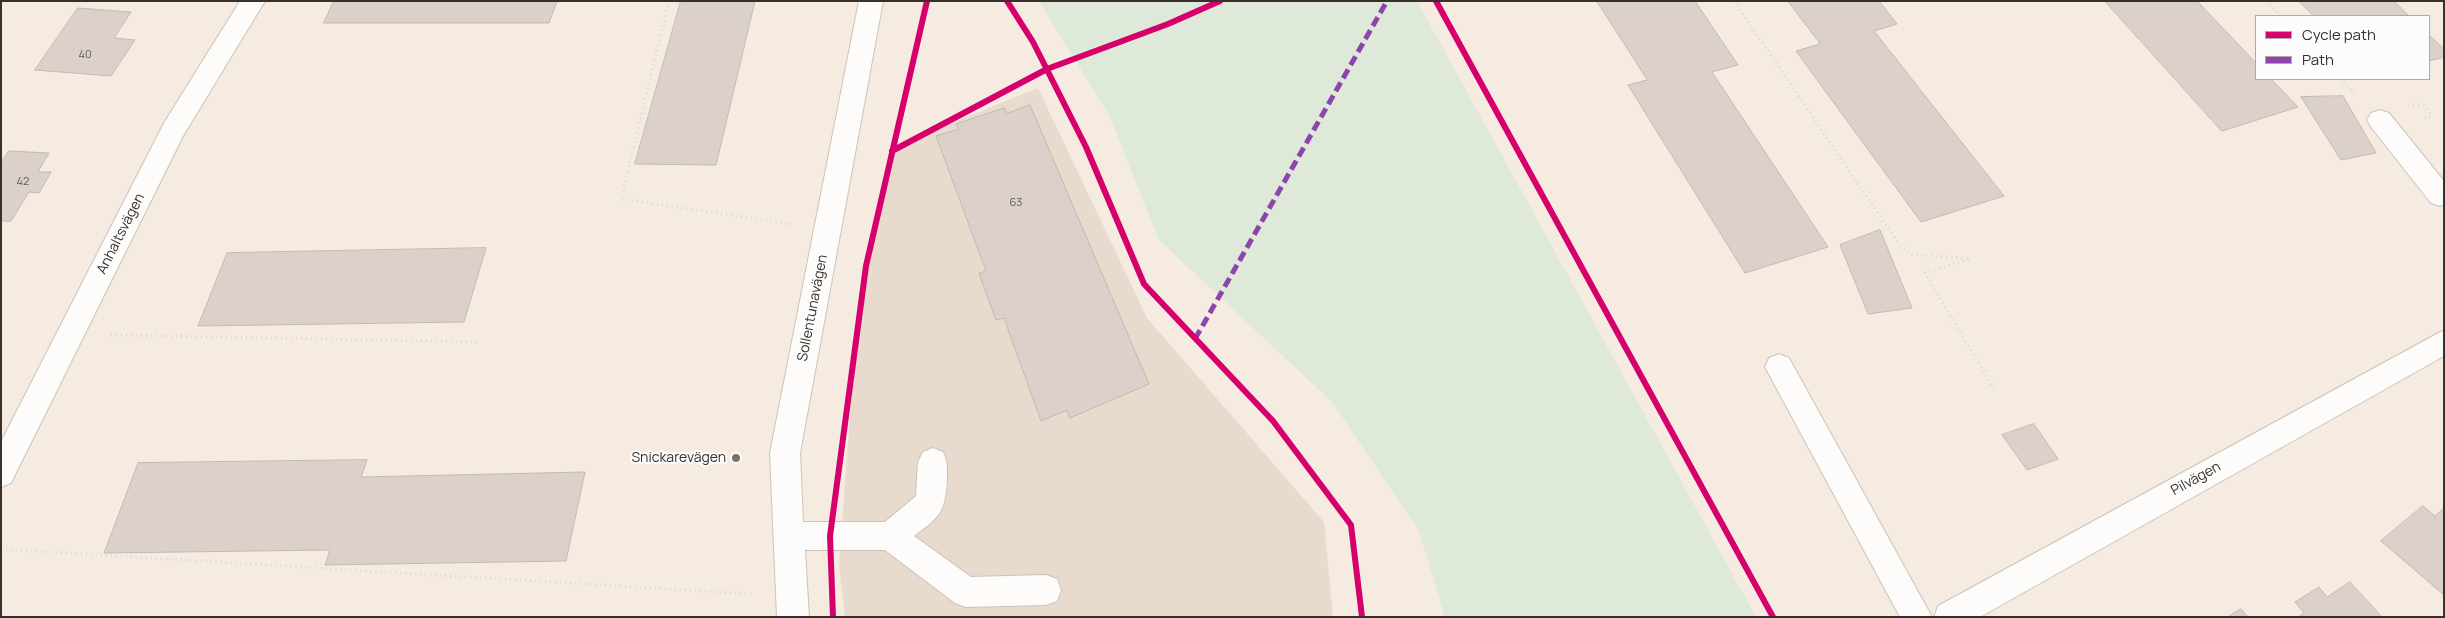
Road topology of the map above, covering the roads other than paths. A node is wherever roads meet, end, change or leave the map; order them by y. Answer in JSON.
{"nodes":[{"id":1,"x":254,"y":1,"type":"edge"},
{"id":2,"x":871,"y":1,"type":"edge"},
{"id":3,"x":2380,"y":120,"type":"dead end"},
{"id":4,"x":2440,"y":196,"type":"dead end"},
{"id":5,"x":2444,"y":342,"type":"edge"},
{"id":6,"x":1780,"y":367,"type":"dead end"},
{"id":7,"x":933,"y":462,"type":"dead end"},
{"id":8,"x":1,"y":473,"type":"edge"},
{"id":9,"x":789,"y":536,"type":"junction"},
{"id":10,"x":890,"y":536,"type":"junction"},
{"id":11,"x":1046,"y":590,"type":"dead end"},
{"id":12,"x":792,"y":607,"type":"edge"},
{"id":13,"x":1917,"y":617,"type":"edge"},
{"id":14,"x":1949,"y":617,"type":"edge"}],
"edges":[{"from":1,"to":8,"type":"street","name":"Anhaltsvägen"},
{"from":2,"to":9,"type":"street","name":"Sollentunavägen"},
{"from":3,"to":4,"type":"street"},
{"from":5,"to":14,"type":"street","name":"Pilvägen"},
{"from":6,"to":13,"type":"street"},
{"from":7,"to":10,"type":"street"},
{"from":9,"to":10,"type":"street"},
{"from":9,"to":12,"type":"street","name":"Sollentunavägen"},
{"from":10,"to":11,"type":"street"}]}
